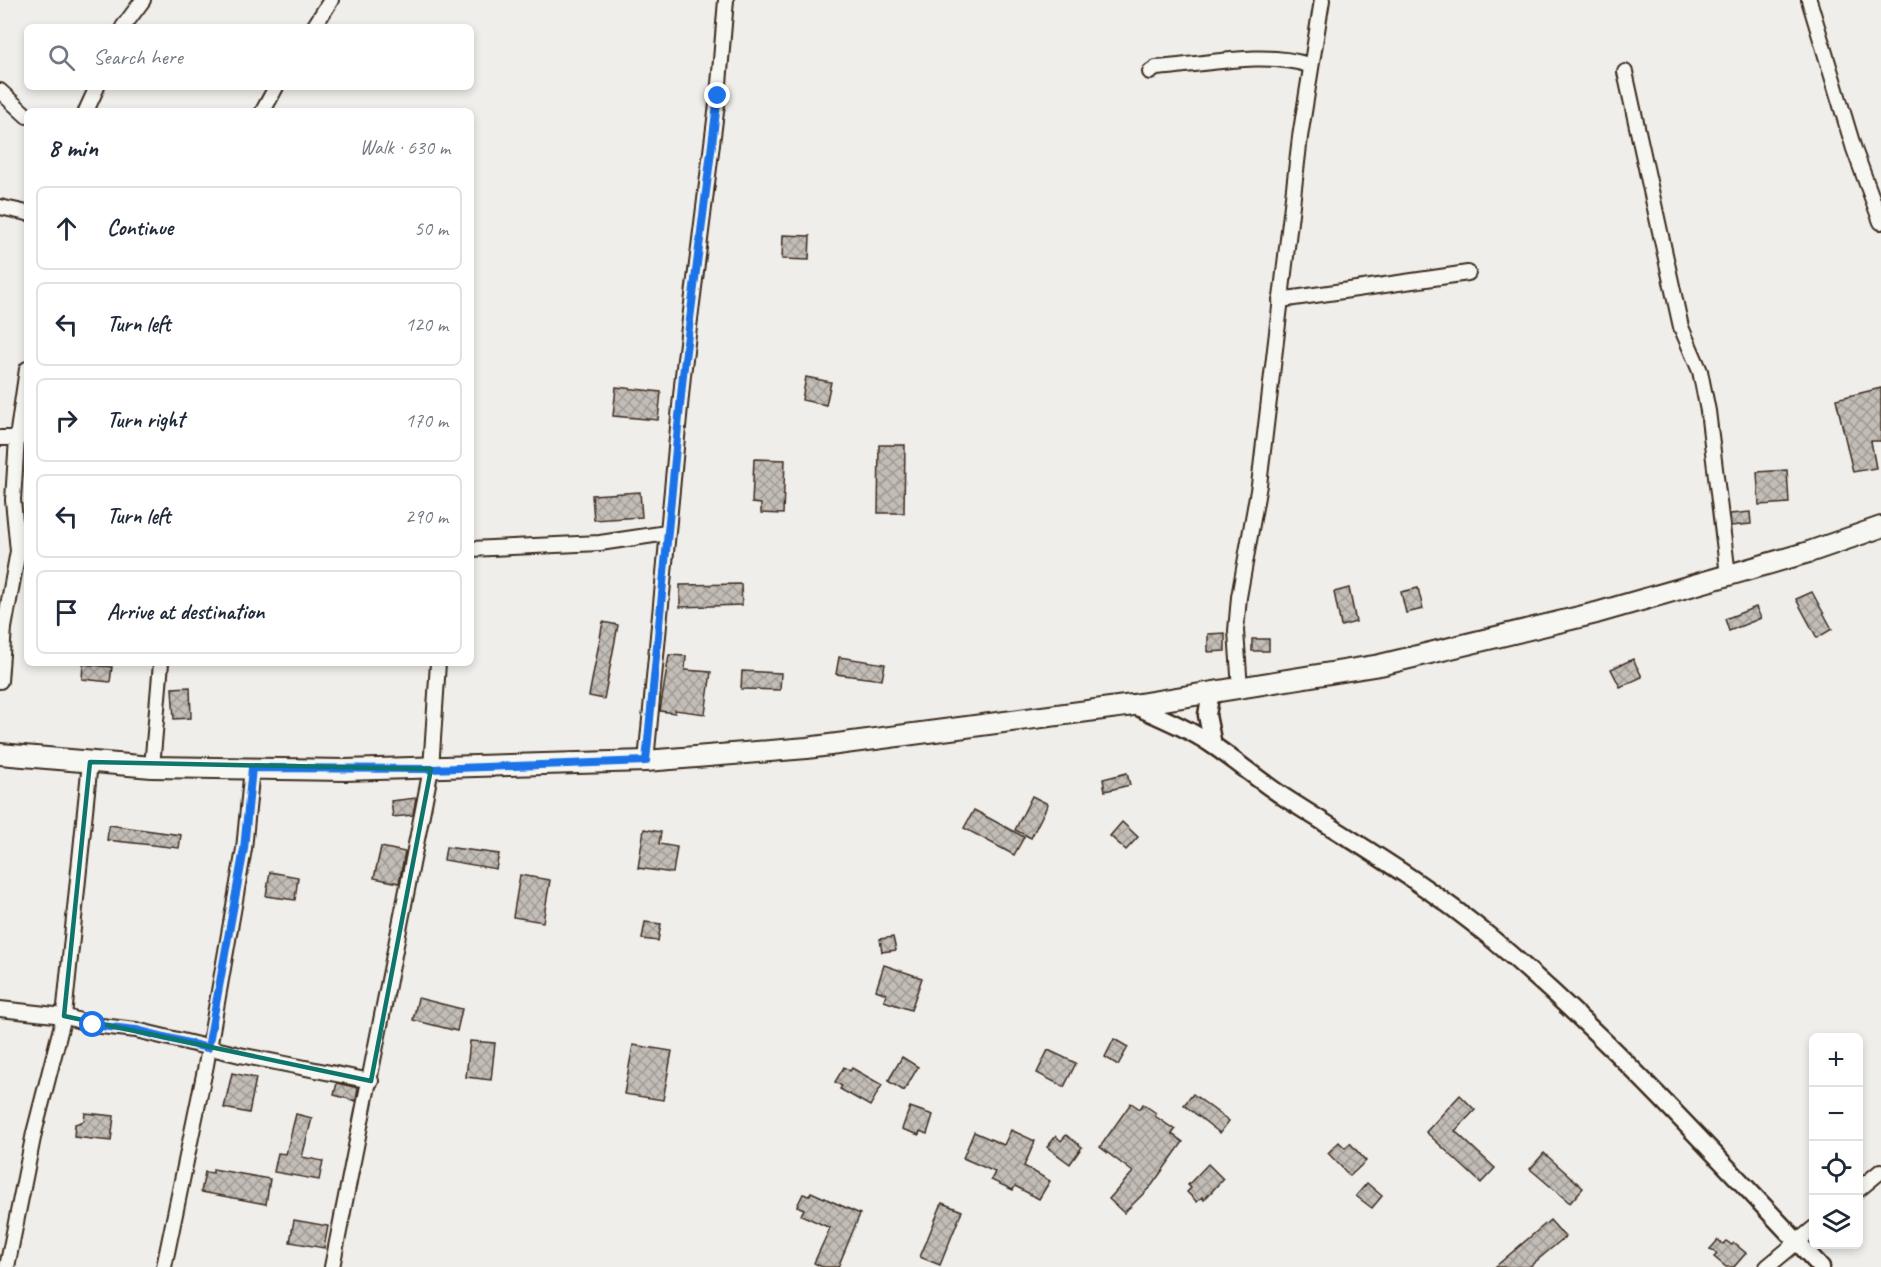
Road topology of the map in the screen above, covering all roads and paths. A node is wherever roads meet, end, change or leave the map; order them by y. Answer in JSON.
{"nodes":[{"id":1,"x":143,"y":0,"type":"edge"},
{"id":2,"x":331,"y":0,"type":"edge"},
{"id":3,"x":726,"y":0,"type":"edge"},
{"id":4,"x":1322,"y":0,"type":"edge"},
{"id":5,"x":1809,"y":0,"type":"edge"},
{"id":6,"x":125,"y":24,"type":"edge"},
{"id":7,"x":316,"y":24,"type":"edge"},
{"id":8,"x":1309,"y":65,"type":"junction"},
{"id":9,"x":1150,"y":72,"type":"dead end"},
{"id":10,"x":1625,"y":72,"type":"dead end"},
{"id":11,"x":96,"y":90,"type":"edge"},
{"id":12,"x":274,"y":90,"type":"edge"},
{"id":13,"x":0,"y":91,"type":"edge"},
{"id":14,"x":87,"y":108,"type":"edge"},
{"id":15,"x":265,"y":108,"type":"edge"},
{"id":16,"x":24,"y":113,"type":"edge"},
{"id":17,"x":0,"y":207,"type":"edge"},
{"id":18,"x":24,"y":212,"type":"edge"},
{"id":19,"x":1881,"y":222,"type":"edge"},
{"id":20,"x":1468,"y":273,"type":"dead end"},
{"id":21,"x":1280,"y":300,"type":"junction"},
{"id":22,"x":24,"y":390,"type":"edge"},
{"id":23,"x":0,"y":438,"type":"edge"},
{"id":24,"x":17,"y":438,"type":"junction"},
{"id":25,"x":1881,"y":526,"type":"edge"},
{"id":26,"x":667,"y":533,"type":"junction"},
{"id":27,"x":474,"y":549,"type":"edge"},
{"id":28,"x":1728,"y":575,"type":"junction"},
{"id":29,"x":161,"y":666,"type":"edge"},
{"id":30,"x":438,"y":666,"type":"edge"},
{"id":31,"x":0,"y":681,"type":"edge"},
{"id":32,"x":1240,"y":688,"type":"junction"},
{"id":33,"x":1211,"y":692,"type":"junction"},
{"id":34,"x":1133,"y":705,"type":"junction"},
{"id":35,"x":1213,"y":745,"type":"junction"},
{"id":36,"x":0,"y":754,"type":"edge"},
{"id":37,"x":646,"y":761,"type":"junction"},
{"id":38,"x":90,"y":762,"type":"junction"},
{"id":39,"x":152,"y":767,"type":"junction"},
{"id":40,"x":252,"y":768,"type":"junction"},
{"id":41,"x":431,"y":769,"type":"junction"},
{"id":42,"x":0,"y":1009,"type":"edge"},
{"id":43,"x":64,"y":1017,"type":"junction"},
{"id":44,"x":208,"y":1048,"type":"junction"},
{"id":45,"x":371,"y":1081,"type":"junction"},
{"id":46,"x":1881,"y":1171,"type":"edge"},
{"id":47,"x":1863,"y":1186,"type":"edge"},
{"id":48,"x":1809,"y":1232,"type":"edge"},
{"id":49,"x":1797,"y":1242,"type":"junction"},
{"id":50,"x":7,"y":1267,"type":"edge"},
{"id":51,"x":164,"y":1267,"type":"edge"},
{"id":52,"x":332,"y":1267,"type":"edge"},
{"id":53,"x":1767,"y":1267,"type":"edge"},
{"id":54,"x":1821,"y":1267,"type":"edge"}],
"edges":[{"from":1,"to":6,"type":"street"},
{"from":2,"to":7,"type":"street"},
{"from":3,"to":26,"type":"street"},
{"from":4,"to":8,"type":"street"},
{"from":5,"to":19,"type":"street"},
{"from":8,"to":9,"type":"street"},
{"from":8,"to":21,"type":"street"},
{"from":10,"to":28,"type":"street"},
{"from":11,"to":14,"type":"street"},
{"from":12,"to":15,"type":"street"},
{"from":13,"to":16,"type":"street"},
{"from":17,"to":18,"type":"street"},
{"from":20,"to":21,"type":"street"},
{"from":21,"to":32,"type":"street"},
{"from":22,"to":24,"type":"street"},
{"from":23,"to":24,"type":"street"},
{"from":24,"to":31,"type":"street"},
{"from":25,"to":28,"type":"main road"},
{"from":26,"to":27,"type":"street"},
{"from":26,"to":37,"type":"street"},
{"from":28,"to":32,"type":"main road"},
{"from":29,"to":39,"type":"street"},
{"from":30,"to":41,"type":"street"},
{"from":32,"to":33,"type":"main road"},
{"from":33,"to":34,"type":"main road"},
{"from":33,"to":35,"type":"street"},
{"from":34,"to":35,"type":"street"},
{"from":34,"to":37,"type":"main road"},
{"from":35,"to":49,"type":"street"},
{"from":36,"to":38,"type":"main road"},
{"from":37,"to":41,"type":"main road"},
{"from":38,"to":39,"type":"main road"},
{"from":38,"to":43,"type":"street"},
{"from":39,"to":40,"type":"main road"},
{"from":40,"to":41,"type":"main road"},
{"from":40,"to":44,"type":"street"},
{"from":41,"to":45,"type":"street"},
{"from":42,"to":43,"type":"street"},
{"from":43,"to":44,"type":"street"},
{"from":43,"to":50,"type":"street"},
{"from":44,"to":45,"type":"street"},
{"from":44,"to":51,"type":"street"},
{"from":45,"to":52,"type":"street"},
{"from":46,"to":47,"type":"street"},
{"from":48,"to":49,"type":"street"},
{"from":49,"to":53,"type":"street"},
{"from":49,"to":54,"type":"street"}]}
